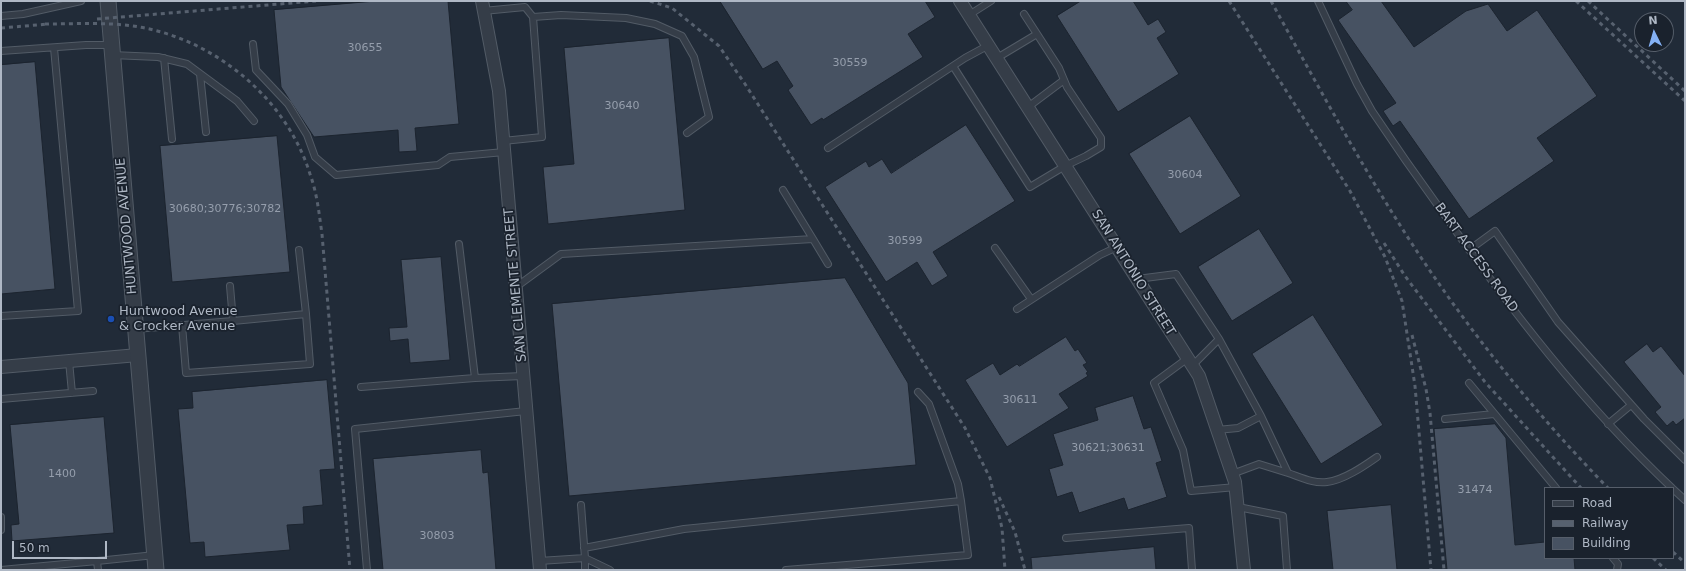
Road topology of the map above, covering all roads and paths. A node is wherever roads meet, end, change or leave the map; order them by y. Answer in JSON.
{"nodes":[{"id":1,"x":81,"y":1,"type":"edge"},
{"id":2,"x":108,"y":1,"type":"edge"},
{"id":3,"x":960,"y":1,"type":"edge"},
{"id":4,"x":991,"y":1,"type":"edge"},
{"id":5,"x":1318,"y":1,"type":"edge"},
{"id":6,"x":482,"y":6,"type":"edge"},
{"id":7,"x":969,"y":14,"type":"junction"},
{"id":8,"x":1024,"y":14,"type":"dead end"},
{"id":9,"x":1,"y":16,"type":"edge"},
{"id":10,"x":533,"y":17,"type":"junction"},
{"id":11,"x":1037,"y":34,"type":"junction"},
{"id":12,"x":253,"y":44,"type":"dead end"},
{"id":13,"x":989,"y":46,"type":"junction"},
{"id":14,"x":54,"y":48,"type":"junction"},
{"id":15,"x":112,"y":50,"type":"junction"},
{"id":16,"x":1,"y":51,"type":"edge"},
{"id":17,"x":164,"y":58,"type":"junction"},
{"id":18,"x":996,"y":58,"type":"junction"},
{"id":19,"x":953,"y":66,"type":"junction"},
{"id":20,"x":200,"y":74,"type":"junction"},
{"id":21,"x":1064,"y":80,"type":"junction"},
{"id":22,"x":1028,"y":107,"type":"junction"},
{"id":23,"x":254,"y":121,"type":"dead end"},
{"id":24,"x":206,"y":132,"type":"dead end"},
{"id":25,"x":687,"y":133,"type":"dead end"},
{"id":26,"x":172,"y":140,"type":"dead end"},
{"id":27,"x":504,"y":146,"type":"junction"},
{"id":28,"x":828,"y":148,"type":"dead end"},
{"id":29,"x":1065,"y":166,"type":"junction"},
{"id":30,"x":783,"y":190,"type":"dead end"},
{"id":31,"x":813,"y":239,"type":"junction"},
{"id":32,"x":459,"y":244,"type":"dead end"},
{"id":33,"x":1117,"y":247,"type":"junction"},
{"id":34,"x":995,"y":248,"type":"dead end"},
{"id":35,"x":299,"y":250,"type":"dead end"},
{"id":36,"x":1469,"y":250,"type":"junction"},
{"id":37,"x":828,"y":264,"type":"dead end"},
{"id":38,"x":1137,"y":279,"type":"junction"},
{"id":39,"x":230,"y":286,"type":"dead end"},
{"id":40,"x":516,"y":287,"type":"junction"},
{"id":41,"x":1031,"y":299,"type":"junction"},
{"id":42,"x":1017,"y":308,"type":"dead end"},
{"id":43,"x":306,"y":314,"type":"junction"},
{"id":44,"x":1,"y":316,"type":"edge"},
{"id":45,"x":234,"y":321,"type":"junction"},
{"id":46,"x":182,"y":325,"type":"junction"},
{"id":47,"x":135,"y":329,"type":"junction"},
{"id":48,"x":1219,"y":339,"type":"junction"},
{"id":49,"x":138,"y":355,"type":"junction"},
{"id":50,"x":69,"y":361,"type":"junction"},
{"id":51,"x":1190,"y":362,"type":"junction"},
{"id":52,"x":1,"y":367,"type":"edge"},
{"id":53,"x":523,"y":376,"type":"junction"},
{"id":54,"x":475,"y":378,"type":"junction"},
{"id":55,"x":1469,"y":383,"type":"dead end"},
{"id":56,"x":361,"y":387,"type":"dead end"},
{"id":57,"x":93,"y":391,"type":"dead end"},
{"id":58,"x":918,"y":392,"type":"dead end"},
{"id":59,"x":72,"y":393,"type":"junction"},
{"id":60,"x":1,"y":399,"type":"edge"},
{"id":61,"x":1631,"y":405,"type":"junction"},
{"id":62,"x":526,"y":411,"type":"junction"},
{"id":63,"x":1494,"y":414,"type":"junction"},
{"id":64,"x":1261,"y":416,"type":"junction"},
{"id":65,"x":1445,"y":419,"type":"dead end"},
{"id":66,"x":1608,"y":424,"type":"junction"},
{"id":67,"x":1217,"y":430,"type":"junction"},
{"id":68,"x":1377,"y":457,"type":"dead end"},
{"id":69,"x":1685,"y":460,"type":"edge"},
{"id":70,"x":1288,"y":473,"type":"junction"},
{"id":71,"x":1232,"y":474,"type":"junction"},
{"id":72,"x":1236,"y":487,"type":"junction"},
{"id":73,"x":1555,"y":487,"type":"edge"},
{"id":74,"x":1671,"y":487,"type":"edge"},
{"id":75,"x":1674,"y":490,"type":"edge"},
{"id":76,"x":1685,"y":500,"type":"edge"},
{"id":77,"x":961,"y":501,"type":"junction"},
{"id":78,"x":581,"y":505,"type":"dead end"},
{"id":79,"x":1238,"y":507,"type":"junction"},
{"id":80,"x":1,"y":517,"type":"edge"},
{"id":81,"x":1,"y":530,"type":"edge"},
{"id":82,"x":1066,"y":538,"type":"dead end"},
{"id":83,"x":584,"y":548,"type":"junction"},
{"id":84,"x":585,"y":558,"type":"junction"},
{"id":85,"x":1614,"y":559,"type":"edge"},
{"id":86,"x":97,"y":561,"type":"junction"},
{"id":87,"x":156,"y":563,"type":"edge"},
{"id":88,"x":540,"y":566,"type":"edge"},
{"id":89,"x":1,"y":570,"type":"edge"},
{"id":90,"x":98,"y":570,"type":"edge"},
{"id":91,"x":366,"y":570,"type":"edge"},
{"id":92,"x":586,"y":570,"type":"edge"},
{"id":93,"x":610,"y":570,"type":"edge"},
{"id":94,"x":786,"y":570,"type":"edge"},
{"id":95,"x":1192,"y":570,"type":"edge"},
{"id":96,"x":1244,"y":570,"type":"edge"},
{"id":97,"x":1287,"y":570,"type":"edge"},
{"id":98,"x":1617,"y":570,"type":"edge"}],
"edges":[{"from":1,"to":9,"type":"lane"},
{"from":2,"to":15,"type":"street","name":"HUNTWOOD AVENUE"},
{"from":3,"to":7,"type":"street","name":"SAN ANTONIO STREET"},
{"from":4,"to":7,"type":"lane"},
{"from":5,"to":36,"type":"lane","name":"BART ACCESS ROAD"},
{"from":6,"to":10,"type":"lane"},
{"from":6,"to":27,"type":"street","name":"SAN CLEMENTE STREET"},
{"from":7,"to":13,"type":"street","name":"SAN ANTONIO STREET"},
{"from":8,"to":11,"type":"lane"},
{"from":10,"to":25,"type":"lane"},
{"from":10,"to":27,"type":"lane"},
{"from":11,"to":18,"type":"lane"},
{"from":11,"to":21,"type":"lane"},
{"from":12,"to":27,"type":"lane"},
{"from":13,"to":18,"type":"street","name":"SAN ANTONIO STREET"},
{"from":13,"to":19,"type":"lane"},
{"from":14,"to":15,"type":"lane"},
{"from":14,"to":16,"type":"lane"},
{"from":14,"to":44,"type":"lane"},
{"from":15,"to":17,"type":"lane"},
{"from":15,"to":47,"type":"street","name":"HUNTWOOD AVENUE"},
{"from":17,"to":20,"type":"lane"},
{"from":17,"to":26,"type":"lane"},
{"from":18,"to":22,"type":"street","name":"SAN ANTONIO STREET"},
{"from":19,"to":28,"type":"lane"},
{"from":19,"to":29,"type":"lane"},
{"from":20,"to":23,"type":"lane"},
{"from":20,"to":24,"type":"lane"},
{"from":21,"to":22,"type":"lane"},
{"from":21,"to":29,"type":"lane"},
{"from":22,"to":29,"type":"street","name":"SAN ANTONIO STREET"},
{"from":27,"to":40,"type":"street","name":"SAN CLEMENTE STREET"},
{"from":29,"to":33,"type":"street","name":"SAN ANTONIO STREET"},
{"from":30,"to":31,"type":"lane"},
{"from":31,"to":37,"type":"lane"},
{"from":31,"to":40,"type":"lane"},
{"from":32,"to":54,"type":"lane"},
{"from":33,"to":38,"type":"street","name":"SAN ANTONIO STREET"},
{"from":33,"to":41,"type":"lane"},
{"from":34,"to":41,"type":"lane"},
{"from":35,"to":43,"type":"lane"},
{"from":36,"to":61,"type":"lane"},
{"from":36,"to":66,"type":"lane","name":"BART ACCESS ROAD"},
{"from":38,"to":48,"type":"lane"},
{"from":38,"to":51,"type":"street","name":"SAN ANTONIO STREET"},
{"from":39,"to":45,"type":"lane"},
{"from":40,"to":53,"type":"street","name":"SAN CLEMENTE STREET"},
{"from":41,"to":42,"type":"lane"},
{"from":43,"to":45,"type":"lane"},
{"from":43,"to":46,"type":"lane"},
{"from":45,"to":46,"type":"lane"},
{"from":46,"to":47,"type":"lane"},
{"from":47,"to":49,"type":"street","name":"HUNTWOOD AVENUE"},
{"from":48,"to":51,"type":"lane"},
{"from":48,"to":64,"type":"lane"},
{"from":49,"to":50,"type":"street"},
{"from":49,"to":87,"type":"street","name":"HUNTWOOD AVENUE"},
{"from":50,"to":52,"type":"street"},
{"from":50,"to":59,"type":"lane"},
{"from":51,"to":67,"type":"street","name":"SAN ANTONIO STREET"},
{"from":51,"to":72,"type":"lane"},
{"from":53,"to":54,"type":"lane"},
{"from":53,"to":62,"type":"street","name":"SAN CLEMENTE STREET"},
{"from":54,"to":56,"type":"lane"},
{"from":55,"to":63,"type":"lane"},
{"from":57,"to":59,"type":"lane"},
{"from":58,"to":77,"type":"lane"},
{"from":59,"to":60,"type":"lane"},
{"from":61,"to":66,"type":"lane"},
{"from":61,"to":69,"type":"lane"},
{"from":62,"to":88,"type":"street","name":"SAN CLEMENTE STREET"},
{"from":62,"to":91,"type":"lane"},
{"from":63,"to":65,"type":"lane"},
{"from":63,"to":73,"type":"lane"},
{"from":64,"to":67,"type":"lane"},
{"from":64,"to":70,"type":"lane"},
{"from":66,"to":74,"type":"lane","name":"BART ACCESS ROAD"},
{"from":67,"to":71,"type":"street","name":"SAN ANTONIO STREET"},
{"from":68,"to":70,"type":"lane"},
{"from":70,"to":71,"type":"lane"},
{"from":71,"to":72,"type":"street","name":"SAN ANTONIO STREET"},
{"from":72,"to":79,"type":"street","name":"SAN ANTONIO STREET"},
{"from":75,"to":76,"type":"lane","name":"BART ACCESS ROAD"},
{"from":77,"to":83,"type":"lane"},
{"from":77,"to":94,"type":"lane"},
{"from":78,"to":83,"type":"lane"},
{"from":79,"to":96,"type":"street","name":"SAN ANTONIO STREET"},
{"from":79,"to":97,"type":"lane"},
{"from":80,"to":81,"type":"lane"},
{"from":82,"to":95,"type":"lane"},
{"from":83,"to":84,"type":"lane"},
{"from":84,"to":88,"type":"lane"},
{"from":84,"to":92,"type":"lane"},
{"from":84,"to":93,"type":"lane"},
{"from":85,"to":98,"type":"lane"},
{"from":86,"to":87,"type":"lane"},
{"from":86,"to":89,"type":"lane"},
{"from":86,"to":90,"type":"lane"}]}
